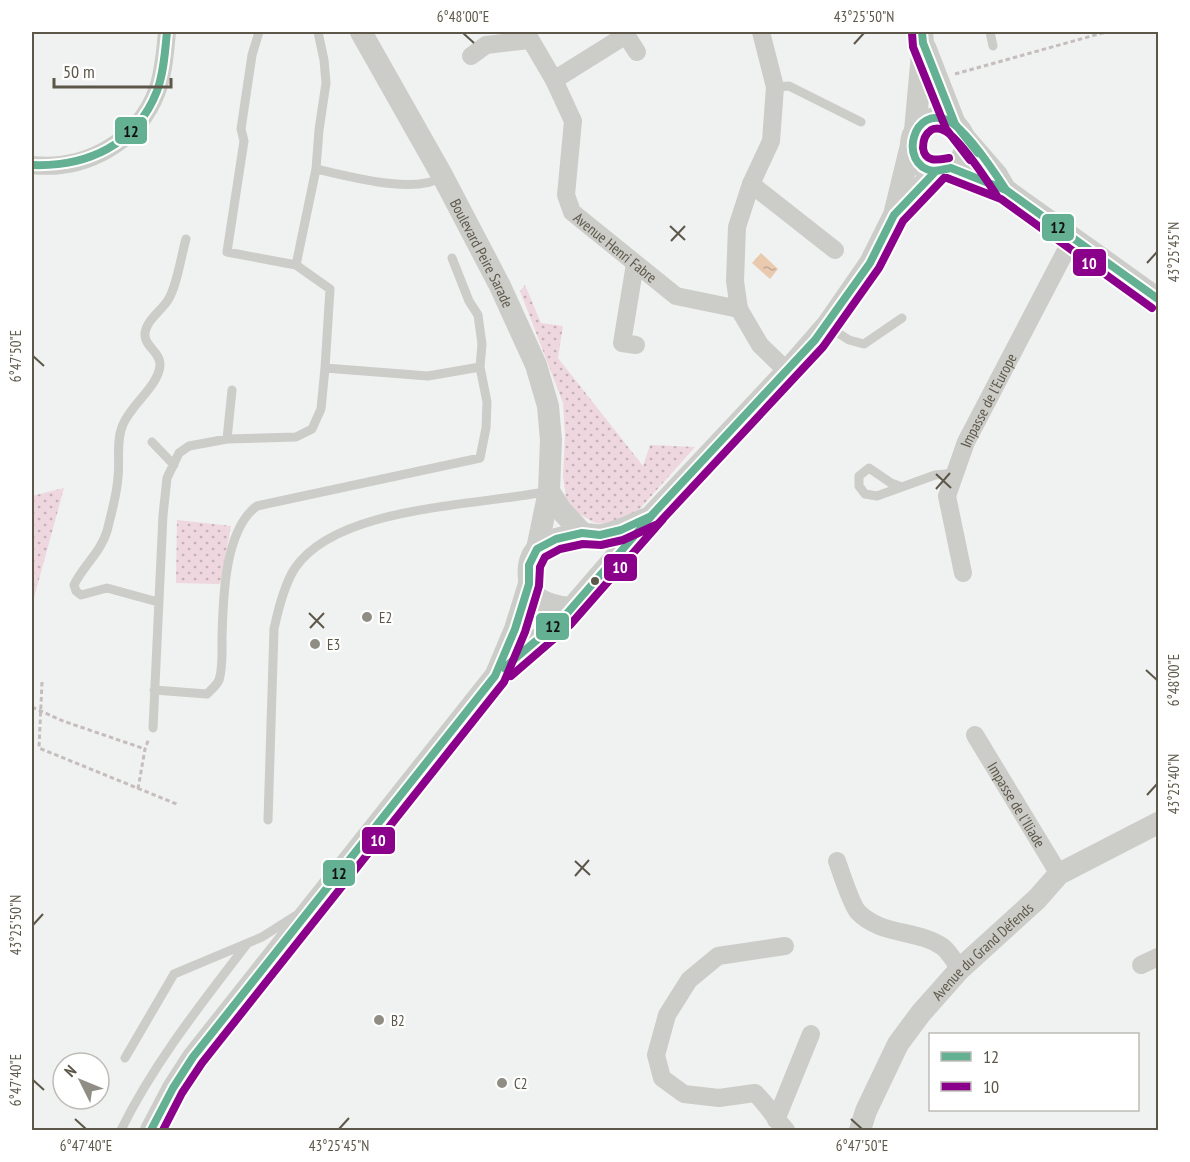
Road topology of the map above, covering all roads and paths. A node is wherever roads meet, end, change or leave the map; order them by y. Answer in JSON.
{"nodes":[{"id":1,"x":167,"y":32,"type":"edge"},
{"id":2,"x":259,"y":32,"type":"edge"},
{"id":3,"x":318,"y":32,"type":"edge"},
{"id":4,"x":361,"y":32,"type":"edge"},
{"id":5,"x":761,"y":32,"type":"edge"},
{"id":6,"x":990,"y":32,"type":"edge"},
{"id":7,"x":1106,"y":32,"type":"edge"},
{"id":8,"x":922,"y":34,"type":"edge"},
{"id":9,"x":528,"y":36,"type":"edge"},
{"id":10,"x":993,"y":46,"type":"dead end"},
{"id":11,"x":637,"y":52,"type":"dead end"},
{"id":12,"x":471,"y":56,"type":"dead end"},
{"id":13,"x":960,"y":73,"type":"dead end"},
{"id":14,"x":554,"y":80,"type":"junction"},
{"id":15,"x":775,"y":87,"type":"junction"},
{"id":16,"x":861,"y":122,"type":"dead end"},
{"id":17,"x":959,"y":130,"type":"junction"},
{"id":18,"x":913,"y":138,"type":"junction"},
{"id":19,"x":32,"y":165,"type":"edge"},
{"id":20,"x":316,"y":169,"type":"junction"},
{"id":21,"x":943,"y":170,"type":"junction"},
{"id":22,"x":443,"y":177,"type":"junction"},
{"id":23,"x":751,"y":184,"type":"junction"},
{"id":24,"x":1006,"y":190,"type":"junction"},
{"id":25,"x":894,"y":215,"type":"junction"},
{"id":26,"x":1073,"y":237,"type":"junction"},
{"id":27,"x":186,"y":239,"type":"dead end"},
{"id":28,"x":835,"y":250,"type":"dead end"},
{"id":29,"x":453,"y":258,"type":"dead end"},
{"id":30,"x":635,"y":264,"type":"junction"},
{"id":31,"x":296,"y":265,"type":"junction"},
{"id":32,"x":1158,"y":299,"type":"edge"},
{"id":33,"x":739,"y":309,"type":"junction"},
{"id":34,"x":902,"y":318,"type":"dead end"},
{"id":35,"x":827,"y":326,"type":"junction"},
{"id":36,"x":636,"y":345,"type":"dead end"},
{"id":37,"x":480,"y":367,"type":"junction"},
{"id":38,"x":325,"y":368,"type":"junction"},
{"id":39,"x":788,"y":371,"type":"junction"},
{"id":40,"x":232,"y":390,"type":"dead end"},
{"id":41,"x":227,"y":439,"type":"junction"},
{"id":42,"x":152,"y":442,"type":"dead end"},
{"id":43,"x":174,"y":465,"type":"junction"},
{"id":44,"x":955,"y":473,"type":"junction"},
{"id":45,"x":902,"y":487,"type":"dead end"},
{"id":46,"x":549,"y":491,"type":"junction"},
{"id":47,"x":651,"y":516,"type":"junction"},
{"id":48,"x":584,"y":534,"type":"junction"},
{"id":49,"x":537,"y":549,"type":"junction"},
{"id":50,"x":963,"y":573,"type":"dead end"},
{"id":51,"x":600,"y":574,"type":"junction"},
{"id":52,"x":529,"y":584,"type":"junction"},
{"id":53,"x":158,"y":602,"type":"junction"},
{"id":54,"x":570,"y":608,"type":"junction"},
{"id":55,"x":495,"y":676,"type":"junction"},
{"id":56,"x":42,"y":682,"type":"dead end"},
{"id":57,"x":154,"y":690,"type":"junction"},
{"id":58,"x":32,"y":707,"type":"edge"},
{"id":59,"x":40,"y":710,"type":"junction"},
{"id":60,"x":153,"y":728,"type":"joint"},
{"id":61,"x":975,"y":735,"type":"dead end"},
{"id":62,"x":145,"y":749,"type":"junction"},
{"id":63,"x":138,"y":789,"type":"junction"},
{"id":64,"x":179,"y":805,"type":"dead end"},
{"id":65,"x":268,"y":820,"type":"dead end"},
{"id":66,"x":1158,"y":823,"type":"edge"},
{"id":67,"x":837,"y":861,"type":"dead end"},
{"id":68,"x":1059,"y":874,"type":"junction"},
{"id":69,"x":312,"y":905,"type":"junction"},
{"id":70,"x":249,"y":943,"type":"junction"},
{"id":71,"x":784,"y":946,"type":"dead end"},
{"id":72,"x":1158,"y":957,"type":"edge"},
{"id":73,"x":1141,"y":965,"type":"dead end"},
{"id":74,"x":960,"y":969,"type":"junction"},
{"id":75,"x":811,"y":1034,"type":"dead end"},
{"id":76,"x":125,"y":1058,"type":"dead end"},
{"id":77,"x":781,"y":1125,"type":"edge"},
{"id":78,"x":121,"y":1131,"type":"edge"},
{"id":79,"x":151,"y":1131,"type":"edge"},
{"id":80,"x":860,"y":1131,"type":"edge"}],
"edges":[{"from":1,"to":19,"type":"street"},
{"from":2,"to":31,"type":"lane"},
{"from":3,"to":20,"type":"lane"},
{"from":4,"to":22,"type":"street","name":"Boulevard Peire Sarade"},
{"from":5,"to":15,"type":"street"},
{"from":6,"to":10,"type":"lane"},
{"from":7,"to":13,"type":"path"},
{"from":8,"to":17,"type":"street"},
{"from":8,"to":18,"type":"street"},
{"from":9,"to":12,"type":"street"},
{"from":9,"to":14,"type":"street","name":"Avenue Henri Fabre"},
{"from":11,"to":14,"type":"street"},
{"from":14,"to":30,"type":"street","name":"Avenue Henri Fabre"},
{"from":15,"to":16,"type":"lane"},
{"from":15,"to":23,"type":"street"},
{"from":17,"to":18,"type":"street"},
{"from":17,"to":21,"type":"street"},
{"from":17,"to":24,"type":"street"},
{"from":18,"to":21,"type":"street"},
{"from":18,"to":25,"type":"street"},
{"from":20,"to":22,"type":"lane"},
{"from":20,"to":31,"type":"lane"},
{"from":21,"to":24,"type":"street"},
{"from":21,"to":25,"type":"street"},
{"from":22,"to":46,"type":"street","name":"Boulevard Peire Sarade"},
{"from":23,"to":28,"type":"street"},
{"from":23,"to":33,"type":"street"},
{"from":24,"to":26,"type":"street"},
{"from":25,"to":35,"type":"street"},
{"from":26,"to":32,"type":"street"},
{"from":26,"to":44,"type":"street","name":"Impasse de l'Europe"},
{"from":27,"to":53,"type":"lane"},
{"from":29,"to":37,"type":"lane"},
{"from":30,"to":33,"type":"street","name":"Avenue Henri Fabre"},
{"from":30,"to":36,"type":"street"},
{"from":31,"to":38,"type":"lane"},
{"from":33,"to":39,"type":"street"},
{"from":34,"to":35,"type":"lane"},
{"from":35,"to":39,"type":"street"},
{"from":37,"to":38,"type":"lane"},
{"from":37,"to":57,"type":"lane"},
{"from":38,"to":41,"type":"lane"},
{"from":39,"to":47,"type":"street"},
{"from":40,"to":41,"type":"lane"},
{"from":41,"to":43,"type":"lane"},
{"from":42,"to":43,"type":"lane"},
{"from":43,"to":53,"type":"lane"},
{"from":44,"to":45,"type":"lane"},
{"from":44,"to":50,"type":"street","name":"Impasse de l'Europe"},
{"from":46,"to":48,"type":"street"},
{"from":46,"to":49,"type":"street","name":"Boulevard Peire Sarade"},
{"from":46,"to":65,"type":"lane"},
{"from":47,"to":48,"type":"street"},
{"from":47,"to":51,"type":"street"},
{"from":48,"to":49,"type":"street"},
{"from":48,"to":51,"type":"street"},
{"from":49,"to":52,"type":"street"},
{"from":51,"to":54,"type":"street"},
{"from":52,"to":54,"type":"street"},
{"from":52,"to":55,"type":"street"},
{"from":53,"to":57,"type":"lane"},
{"from":54,"to":55,"type":"street"},
{"from":55,"to":69,"type":"street"},
{"from":56,"to":59,"type":"path"},
{"from":57,"to":60,"type":"lane"},
{"from":58,"to":59,"type":"path"},
{"from":59,"to":62,"type":"path"},
{"from":59,"to":63,"type":"path"},
{"from":60,"to":62,"type":"path"},
{"from":61,"to":68,"type":"street","name":"Impasse de l'Iliade"},
{"from":62,"to":63,"type":"path"},
{"from":63,"to":64,"type":"path"},
{"from":66,"to":68,"type":"street","name":"Avenue du Grand Défends"},
{"from":67,"to":74,"type":"street"},
{"from":68,"to":74,"type":"street","name":"Avenue du Grand Défends"},
{"from":69,"to":70,"type":"lane"},
{"from":69,"to":79,"type":"street"},
{"from":70,"to":76,"type":"lane"},
{"from":70,"to":78,"type":"lane"},
{"from":71,"to":77,"type":"street"},
{"from":72,"to":73,"type":"street"},
{"from":74,"to":80,"type":"street","name":"Avenue du Grand Défends"},
{"from":75,"to":77,"type":"street"}]}
